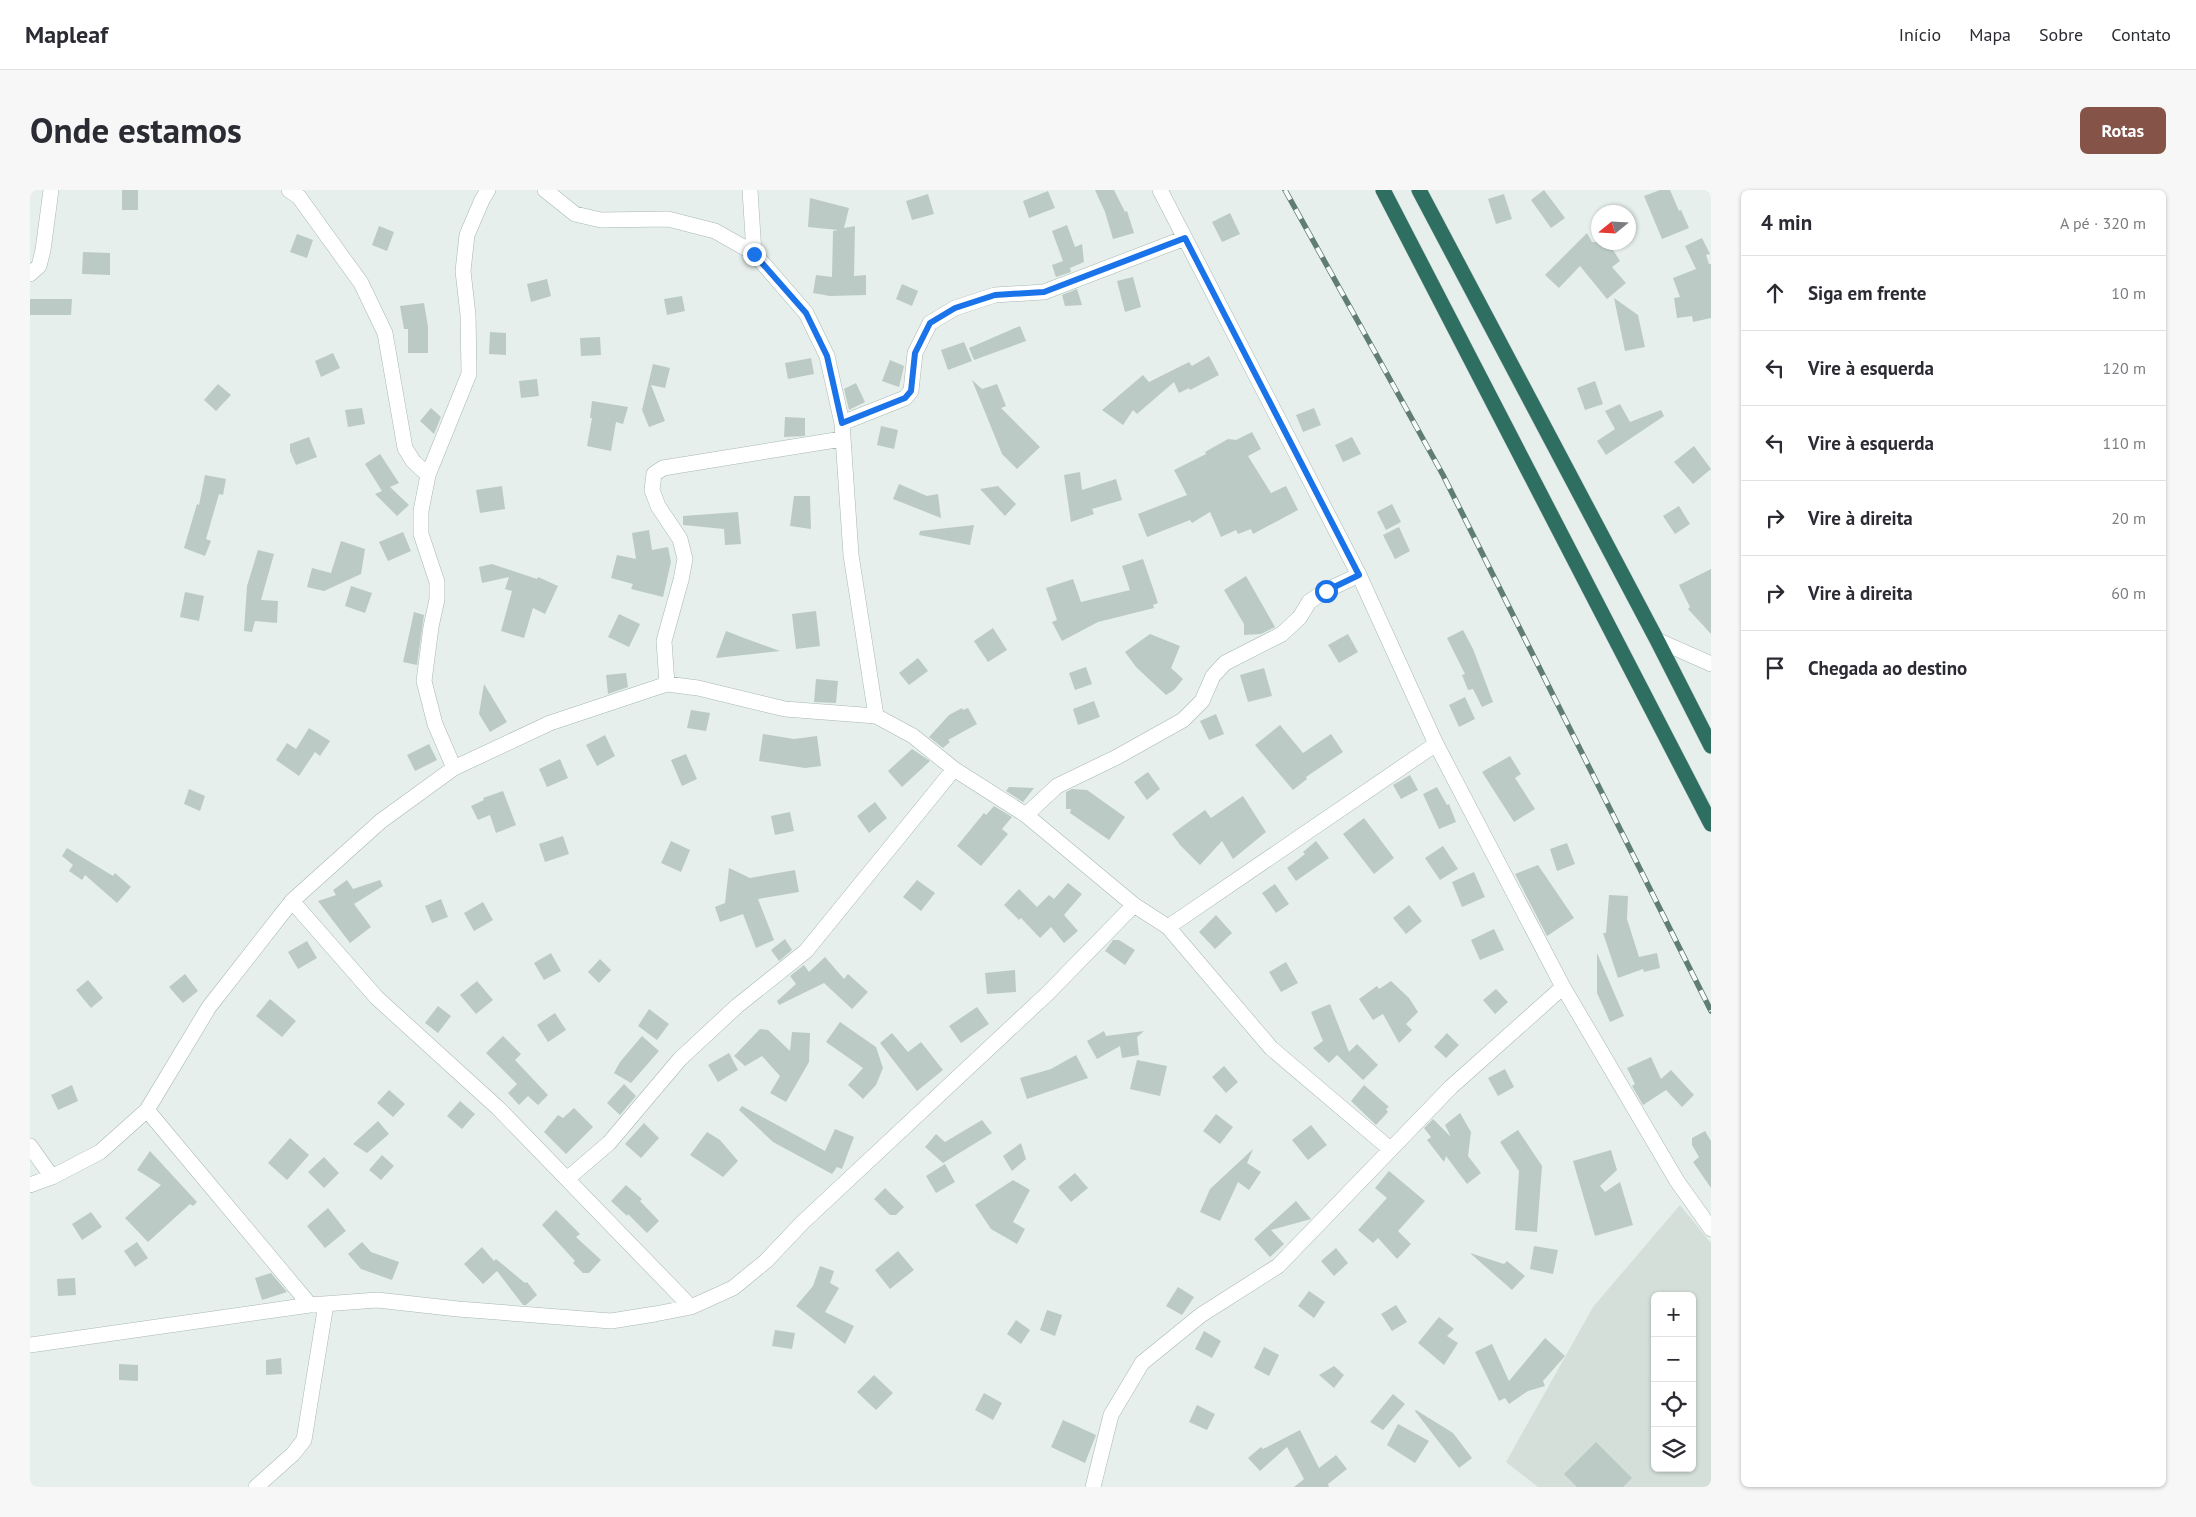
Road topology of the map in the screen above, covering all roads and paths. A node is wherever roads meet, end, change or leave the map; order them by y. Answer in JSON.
{"nodes":[{"id":1,"x":51,"y":190,"type":"edge"},
{"id":2,"x":289,"y":190,"type":"edge"},
{"id":3,"x":488,"y":190,"type":"edge"},
{"id":4,"x":545,"y":190,"type":"edge"},
{"id":5,"x":750,"y":190,"type":"edge"},
{"id":6,"x":1160,"y":190,"type":"edge"},
{"id":7,"x":1383,"y":190,"type":"edge"},
{"id":8,"x":1418,"y":190,"type":"edge"},
{"id":9,"x":1185,"y":238,"type":"junction"},
{"id":10,"x":754,"y":254,"type":"junction"},
{"id":11,"x":30,"y":274,"type":"edge"},
{"id":12,"x":842,"y":423,"type":"junction"},
{"id":13,"x":842,"y":439,"type":"junction"},
{"id":14,"x":428,"y":474,"type":"junction"},
{"id":15,"x":1359,"y":575,"type":"junction"},
{"id":16,"x":1657,"y":640,"type":"junction"},
{"id":17,"x":1711,"y":664,"type":"edge"},
{"id":18,"x":667,"y":684,"type":"junction"},
{"id":19,"x":876,"y":716,"type":"junction"},
{"id":20,"x":1436,"y":744,"type":"junction"},
{"id":21,"x":1711,"y":746,"type":"edge"},
{"id":22,"x":454,"y":768,"type":"junction"},
{"id":23,"x":954,"y":769,"type":"junction"},
{"id":24,"x":1026,"y":815,"type":"junction"},
{"id":25,"x":1711,"y":824,"type":"edge"},
{"id":26,"x":292,"y":901,"type":"junction"},
{"id":27,"x":1134,"y":905,"type":"junction"},
{"id":28,"x":1168,"y":927,"type":"junction"},
{"id":29,"x":1563,"y":987,"type":"junction"},
{"id":30,"x":147,"y":1110,"type":"junction"},
{"id":31,"x":30,"y":1146,"type":"edge"},
{"id":32,"x":1390,"y":1149,"type":"junction"},
{"id":33,"x":52,"y":1178,"type":"junction"},
{"id":34,"x":567,"y":1180,"type":"junction"},
{"id":35,"x":30,"y":1184,"type":"edge"},
{"id":36,"x":1711,"y":1229,"type":"edge"},
{"id":37,"x":318,"y":1305,"type":"junction"},
{"id":38,"x":691,"y":1307,"type":"junction"},
{"id":39,"x":30,"y":1345,"type":"edge"},
{"id":40,"x":256,"y":1487,"type":"edge"},
{"id":41,"x":1093,"y":1487,"type":"edge"}],
"edges":[{"from":1,"to":11,"type":"street"},
{"from":2,"to":14,"type":"street"},
{"from":3,"to":14,"type":"street"},
{"from":4,"to":10,"type":"street"},
{"from":5,"to":10,"type":"street"},
{"from":6,"to":9,"type":"street"},
{"from":7,"to":25,"type":"highway"},
{"from":8,"to":16,"type":"highway"},
{"from":9,"to":12,"type":"street"},
{"from":9,"to":15,"type":"street"},
{"from":10,"to":12,"type":"street"},
{"from":12,"to":13,"type":"street"},
{"from":13,"to":18,"type":"street"},
{"from":13,"to":19,"type":"street"},
{"from":14,"to":22,"type":"street"},
{"from":15,"to":20,"type":"street"},
{"from":15,"to":24,"type":"street"},
{"from":16,"to":17,"type":"street"},
{"from":16,"to":21,"type":"highway"},
{"from":18,"to":19,"type":"street"},
{"from":18,"to":22,"type":"street"},
{"from":19,"to":23,"type":"street"},
{"from":20,"to":28,"type":"street"},
{"from":20,"to":29,"type":"street"},
{"from":22,"to":26,"type":"street"},
{"from":23,"to":24,"type":"street"},
{"from":23,"to":34,"type":"street"},
{"from":24,"to":27,"type":"street"},
{"from":26,"to":30,"type":"street"},
{"from":26,"to":34,"type":"street"},
{"from":27,"to":28,"type":"street"},
{"from":27,"to":38,"type":"street"},
{"from":28,"to":32,"type":"street"},
{"from":29,"to":32,"type":"street"},
{"from":29,"to":36,"type":"street"},
{"from":30,"to":33,"type":"street"},
{"from":30,"to":37,"type":"street"},
{"from":31,"to":33,"type":"street"},
{"from":32,"to":41,"type":"street"},
{"from":33,"to":35,"type":"street"},
{"from":34,"to":38,"type":"street"},
{"from":37,"to":38,"type":"street"},
{"from":37,"to":39,"type":"street"},
{"from":37,"to":40,"type":"street"}]}
